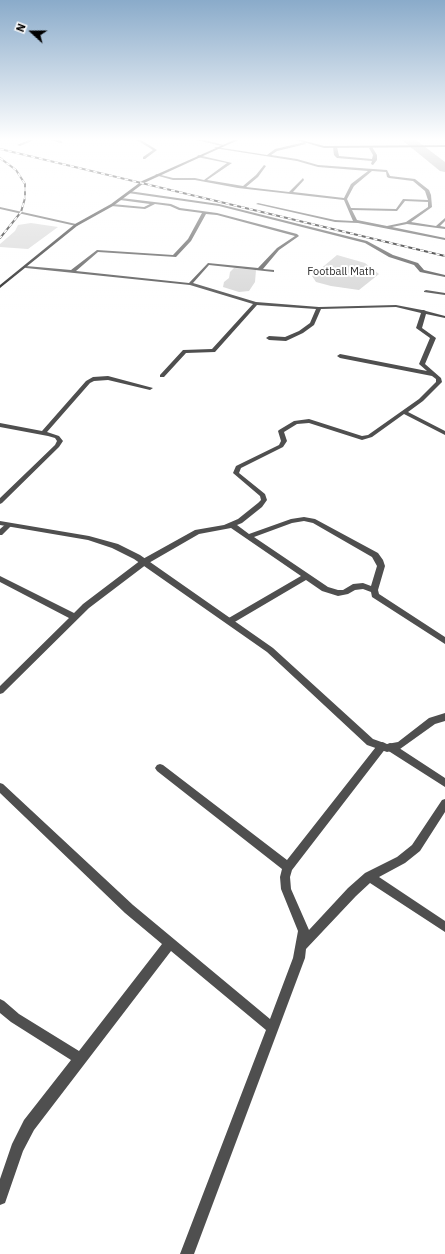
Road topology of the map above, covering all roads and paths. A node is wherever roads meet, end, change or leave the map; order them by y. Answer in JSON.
{"nodes":[{"id":1,"x":121,"y":199,"type":"joint"},
{"id":2,"x":171,"y":199,"type":"edge"},
{"id":3,"x":341,"y":199,"type":"edge"},
{"id":4,"x":345,"y":199,"type":"joint"},
{"id":5,"x":430,"y":201,"type":"joint"},
{"id":6,"x":154,"y":203,"type":"junction"},
{"id":7,"x":258,"y":204,"type":"dead end"},
{"id":8,"x":112,"y":205,"type":"junction"},
{"id":9,"x":0,"y":208,"type":"edge"},
{"id":10,"x":349,"y":209,"type":"junction"},
{"id":11,"x":205,"y":212,"type":"junction"},
{"id":12,"x":445,"y":219,"type":"edge"},
{"id":13,"x":357,"y":222,"type":"junction"},
{"id":14,"x":407,"y":223,"type":"junction"},
{"id":15,"x":76,"y":226,"type":"junction"},
{"id":16,"x":438,"y":226,"type":"junction"},
{"id":17,"x":385,"y":228,"type":"junction"},
{"id":18,"x":445,"y":228,"type":"edge"},
{"id":19,"x":445,"y":239,"type":"edge"},
{"id":20,"x":26,"y":267,"type":"junction"},
{"id":21,"x":259,"y":270,"type":"junction"},
{"id":22,"x":73,"y":271,"type":"junction"},
{"id":23,"x":272,"y":271,"type":"dead end"},
{"id":24,"x":445,"y":276,"type":"edge"},
{"id":25,"x":190,"y":284,"type":"junction"},
{"id":26,"x":0,"y":287,"type":"edge"},
{"id":27,"x":426,"y":291,"type":"dead end"},
{"id":28,"x":445,"y":294,"type":"edge"},
{"id":29,"x":256,"y":303,"type":"junction"},
{"id":30,"x":319,"y":308,"type":"junction"},
{"id":31,"x":424,"y":311,"type":"junction"},
{"id":32,"x":445,"y":317,"type":"edge"},
{"id":33,"x":269,"y":338,"type":"dead end"},
{"id":34,"x":340,"y":356,"type":"dead end"},
{"id":35,"x":432,"y":374,"type":"junction"},
{"id":36,"x":162,"y":376,"type":"dead end"},
{"id":37,"x":150,"y":388,"type":"dead end"},
{"id":38,"x":404,"y":412,"type":"junction"},
{"id":39,"x":0,"y":425,"type":"edge"},
{"id":40,"x":445,"y":432,"type":"edge"},
{"id":41,"x":43,"y":433,"type":"junction"},
{"id":42,"x":0,"y":502,"type":"edge"},
{"id":43,"x":0,"y":523,"type":"edge"},
{"id":44,"x":9,"y":525,"type":"junction"},
{"id":45,"x":232,"y":525,"type":"junction"},
{"id":46,"x":0,"y":533,"type":"edge"},
{"id":47,"x":250,"y":536,"type":"junction"},
{"id":48,"x":144,"y":562,"type":"junction"},
{"id":49,"x":306,"y":576,"type":"junction"},
{"id":50,"x":0,"y":579,"type":"edge"},
{"id":51,"x":374,"y":590,"type":"junction"},
{"id":52,"x":74,"y":617,"type":"junction"},
{"id":53,"x":230,"y":621,"type":"junction"},
{"id":54,"x":445,"y":641,"type":"edge"},
{"id":55,"x":0,"y":691,"type":"edge"},
{"id":56,"x":445,"y":717,"type":"edge"},
{"id":57,"x":386,"y":747,"type":"junction"},
{"id":58,"x":160,"y":768,"type":"dead end"},
{"id":59,"x":445,"y":783,"type":"edge"},
{"id":60,"x":0,"y":786,"type":"edge"},
{"id":61,"x":445,"y":803,"type":"edge"},
{"id":62,"x":288,"y":867,"type":"junction"},
{"id":63,"x":369,"y":877,"type":"junction"},
{"id":64,"x":445,"y":927,"type":"edge"},
{"id":65,"x":170,"y":943,"type":"junction"},
{"id":66,"x":302,"y":945,"type":"junction"},
{"id":67,"x":0,"y":1005,"type":"edge"},
{"id":68,"x":272,"y":1028,"type":"junction"},
{"id":69,"x":79,"y":1058,"type":"junction"},
{"id":70,"x":0,"y":1198,"type":"edge"},
{"id":71,"x":187,"y":1254,"type":"edge"}],
"edges":[{"from":1,"to":6,"type":"street"},
{"from":1,"to":8,"type":"main road"},
{"from":2,"to":24,"type":"street"},
{"from":3,"to":4,"type":"street"},
{"from":4,"to":10,"type":"street"},
{"from":5,"to":10,"type":"street"},
{"from":5,"to":14,"type":"street"},
{"from":6,"to":8,"type":"street"},
{"from":6,"to":11,"type":"street"},
{"from":7,"to":13,"type":"street"},
{"from":8,"to":15,"type":"main road"},
{"from":9,"to":15,"type":"street"},
{"from":10,"to":13,"type":"street"},
{"from":11,"to":21,"type":"street"},
{"from":11,"to":22,"type":"street"},
{"from":12,"to":16,"type":"street"},
{"from":13,"to":17,"type":"street"},
{"from":14,"to":16,"type":"street"},
{"from":14,"to":17,"type":"street"},
{"from":15,"to":20,"type":"main road"},
{"from":16,"to":18,"type":"street"},
{"from":17,"to":19,"type":"street"},
{"from":20,"to":22,"type":"street"},
{"from":20,"to":26,"type":"main road"},
{"from":21,"to":23,"type":"street"},
{"from":21,"to":25,"type":"street"},
{"from":22,"to":25,"type":"street"},
{"from":25,"to":29,"type":"street"},
{"from":27,"to":28,"type":"street"},
{"from":29,"to":30,"type":"street"},
{"from":29,"to":36,"type":"street"},
{"from":30,"to":31,"type":"street"},
{"from":30,"to":33,"type":"street"},
{"from":31,"to":32,"type":"street"},
{"from":31,"to":35,"type":"street"},
{"from":34,"to":35,"type":"street"},
{"from":35,"to":38,"type":"street"},
{"from":37,"to":41,"type":"street"},
{"from":38,"to":40,"type":"street"},
{"from":38,"to":45,"type":"street"},
{"from":39,"to":41,"type":"street"},
{"from":41,"to":42,"type":"street"},
{"from":43,"to":44,"type":"street"},
{"from":44,"to":46,"type":"street"},
{"from":44,"to":48,"type":"street"},
{"from":45,"to":47,"type":"street"},
{"from":45,"to":48,"type":"street"},
{"from":47,"to":49,"type":"street"},
{"from":47,"to":51,"type":"street"},
{"from":48,"to":52,"type":"street"},
{"from":48,"to":53,"type":"street"},
{"from":49,"to":51,"type":"street"},
{"from":49,"to":53,"type":"street"},
{"from":50,"to":52,"type":"street"},
{"from":51,"to":54,"type":"street"},
{"from":52,"to":55,"type":"street"},
{"from":53,"to":57,"type":"street"},
{"from":56,"to":57,"type":"street"},
{"from":57,"to":59,"type":"street"},
{"from":57,"to":62,"type":"street"},
{"from":58,"to":62,"type":"street"},
{"from":60,"to":65,"type":"street"},
{"from":61,"to":63,"type":"street"},
{"from":62,"to":66,"type":"street"},
{"from":63,"to":64,"type":"street"},
{"from":63,"to":66,"type":"street"},
{"from":65,"to":68,"type":"street"},
{"from":65,"to":69,"type":"street"},
{"from":66,"to":68,"type":"street"},
{"from":67,"to":69,"type":"street"},
{"from":68,"to":71,"type":"street"},
{"from":69,"to":70,"type":"street"}]}
